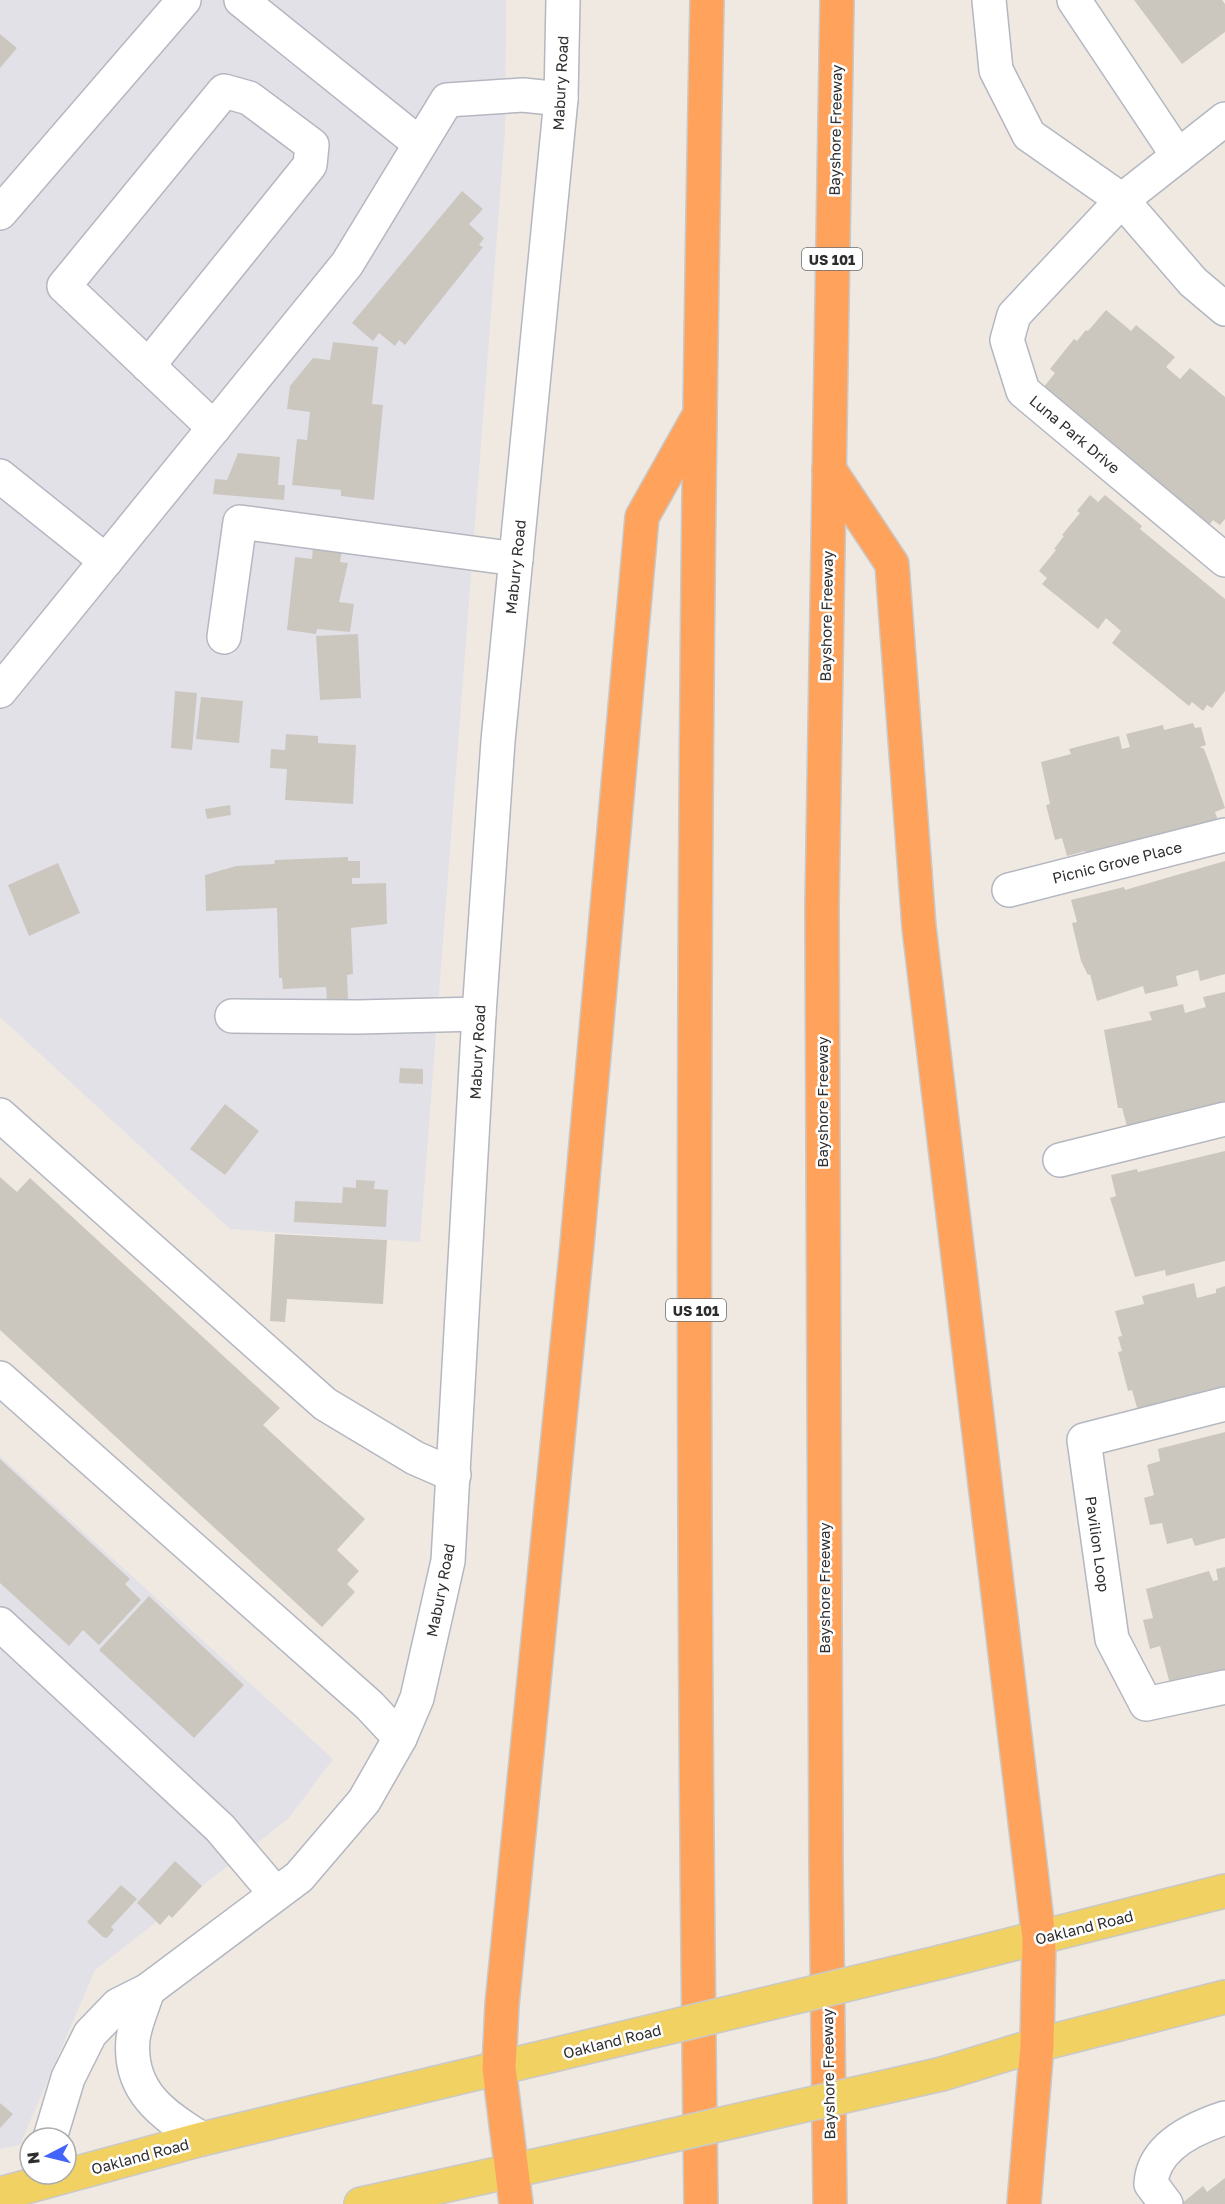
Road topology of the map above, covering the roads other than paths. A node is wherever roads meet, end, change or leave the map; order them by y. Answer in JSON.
{"nodes":[{"id":1,"x":184,"y":0,"type":"edge"},
{"id":2,"x":242,"y":0,"type":"edge"},
{"id":3,"x":563,"y":0,"type":"edge"},
{"id":4,"x":707,"y":0,"type":"edge"},
{"id":5,"x":837,"y":0,"type":"edge"},
{"id":6,"x":989,"y":0,"type":"edge"},
{"id":7,"x":1074,"y":0,"type":"edge"},
{"id":8,"x":561,"y":99,"type":"junction"},
{"id":9,"x":1225,"y":119,"type":"edge"},
{"id":10,"x":420,"y":144,"type":"junction"},
{"id":11,"x":1178,"y":156,"type":"junction"},
{"id":12,"x":1122,"y":200,"type":"junction"},
{"id":13,"x":0,"y":213,"type":"edge"},
{"id":14,"x":1225,"y":309,"type":"edge"},
{"id":15,"x":148,"y":366,"type":"junction"},
{"id":16,"x":698,"y":417,"type":"junction"},
{"id":17,"x":214,"y":428,"type":"junction"},
{"id":18,"x":829,"y":469,"type":"junction"},
{"id":19,"x":0,"y":476,"type":"edge"},
{"id":20,"x":516,"y":559,"type":"junction"},
{"id":21,"x":1225,"y":560,"type":"edge"},
{"id":22,"x":106,"y":561,"type":"junction"},
{"id":23,"x":224,"y":636,"type":"dead end"},
{"id":24,"x":0,"y":691,"type":"edge"},
{"id":25,"x":1225,"y":835,"type":"edge"},
{"id":26,"x":1009,"y":890,"type":"dead end"},
{"id":27,"x":479,"y":1014,"type":"junction"},
{"id":28,"x":232,"y":1016,"type":"dead end"},
{"id":29,"x":0,"y":1116,"type":"edge"},
{"id":30,"x":1225,"y":1119,"type":"edge"},
{"id":31,"x":1060,"y":1160,"type":"dead end"},
{"id":32,"x":0,"y":1378,"type":"edge"},
{"id":33,"x":1225,"y":1404,"type":"edge"},
{"id":34,"x":454,"y":1475,"type":"junction"},
{"id":35,"x":0,"y":1624,"type":"edge"},
{"id":36,"x":1225,"y":1687,"type":"edge"},
{"id":37,"x":400,"y":1738,"type":"junction"},
{"id":38,"x":1225,"y":1892,"type":"edge"},
{"id":39,"x":276,"y":1894,"type":"junction"},
{"id":40,"x":1039,"y":1939,"type":"junction"},
{"id":41,"x":148,"y":1990,"type":"junction"},
{"id":42,"x":1225,"y":1996,"type":"edge"},
{"id":43,"x":1037,"y":2045,"type":"junction"},
{"id":44,"x":499,"y":2068,"type":"junction"},
{"id":45,"x":1225,"y":2118,"type":"edge"},
{"id":46,"x":54,"y":2126,"type":"edge"},
{"id":47,"x":202,"y":2139,"type":"junction"},
{"id":48,"x":78,"y":2169,"type":"edge"},
{"id":49,"x":514,"y":2170,"type":"junction"},
{"id":50,"x":21,"y":2186,"type":"edge"},
{"id":51,"x":0,"y":2194,"type":"edge"},
{"id":52,"x":361,"y":2204,"type":"edge"},
{"id":53,"x":516,"y":2204,"type":"edge"},
{"id":54,"x":701,"y":2204,"type":"edge"},
{"id":55,"x":830,"y":2204,"type":"edge"},
{"id":56,"x":1024,"y":2204,"type":"edge"},
{"id":57,"x":1166,"y":2204,"type":"edge"}],
"edges":[{"from":1,"to":13,"type":"street"},
{"from":2,"to":10,"type":"street"},
{"from":3,"to":8,"type":"street","name":"Mabury Road"},
{"from":4,"to":16,"type":"highway","number":"US 101"},
{"from":5,"to":18,"type":"highway","name":"Bayshore Freeway","number":"US 101"},
{"from":6,"to":12,"type":"street"},
{"from":7,"to":11,"type":"street"},
{"from":8,"to":10,"type":"street"},
{"from":8,"to":20,"type":"street","name":"Mabury Road"},
{"from":9,"to":11,"type":"street","name":"Luna Park Drive"},
{"from":10,"to":17,"type":"street"},
{"from":11,"to":12,"type":"street","name":"Luna Park Drive"},
{"from":12,"to":14,"type":"street"},
{"from":12,"to":21,"type":"street","name":"Luna Park Drive"},
{"from":15,"to":15,"type":"street"},
{"from":15,"to":17,"type":"street"},
{"from":16,"to":44,"type":"highway"},
{"from":16,"to":54,"type":"highway","number":"US 101"},
{"from":17,"to":22,"type":"street"},
{"from":18,"to":40,"type":"highway"},
{"from":18,"to":55,"type":"highway","name":"Bayshore Freeway","number":"US 101"},
{"from":19,"to":22,"type":"street"},
{"from":20,"to":23,"type":"street"},
{"from":20,"to":27,"type":"street","name":"Mabury Road"},
{"from":22,"to":24,"type":"street"},
{"from":25,"to":26,"type":"street","name":"Picnic Grove Place"},
{"from":27,"to":28,"type":"street"},
{"from":27,"to":34,"type":"street","name":"Mabury Road"},
{"from":29,"to":34,"type":"street"},
{"from":30,"to":31,"type":"street"},
{"from":32,"to":37,"type":"street"},
{"from":33,"to":36,"type":"street","name":"Pavilion Loop"},
{"from":34,"to":37,"type":"street","name":"Mabury Road"},
{"from":35,"to":39,"type":"street"},
{"from":37,"to":39,"type":"street","name":"Mabury Road"},
{"from":38,"to":40,"type":"main road","name":"Oakland Road"},
{"from":39,"to":41,"type":"street","name":"Mabury Road"},
{"from":40,"to":43,"type":"highway"},
{"from":40,"to":44,"type":"main road","name":"Oakland Road","bridge":true},
{"from":41,"to":46,"type":"street","name":"Mabury Road"},
{"from":41,"to":47,"type":"street"},
{"from":42,"to":43,"type":"main road"},
{"from":43,"to":49,"type":"main road","bridge":true},
{"from":43,"to":56,"type":"highway"},
{"from":44,"to":47,"type":"main road","name":"Oakland Road"},
{"from":44,"to":49,"type":"highway"},
{"from":45,"to":57,"type":"street"},
{"from":47,"to":48,"type":"main road","name":"Oakland Road"},
{"from":49,"to":52,"type":"main road"},
{"from":49,"to":53,"type":"highway"},
{"from":50,"to":51,"type":"main road","name":"Oakland Road"}]}
